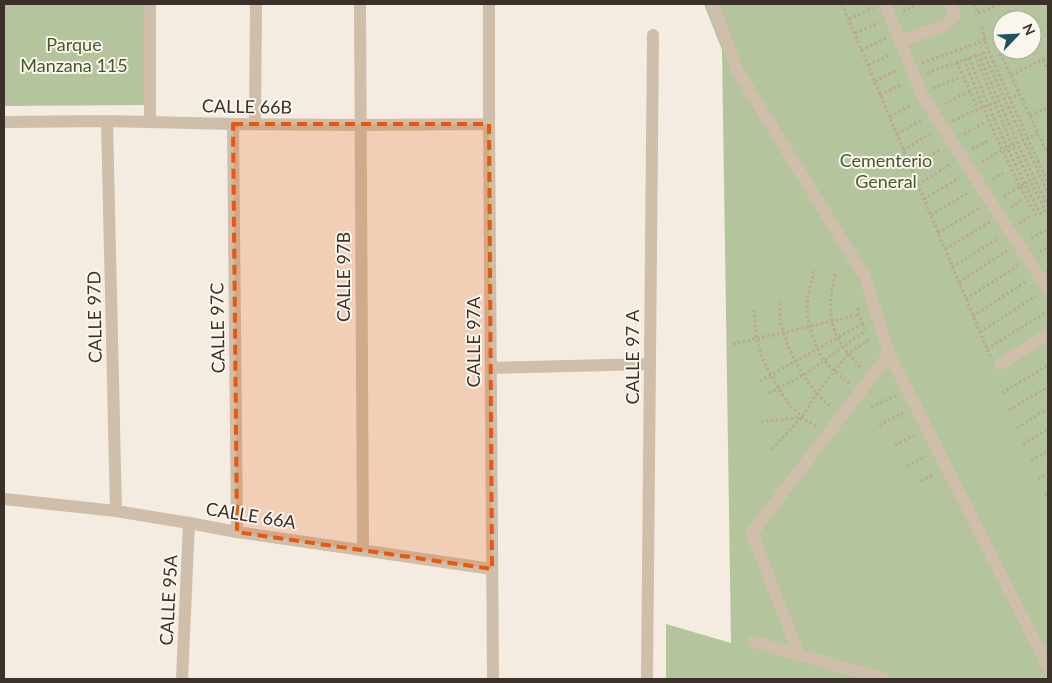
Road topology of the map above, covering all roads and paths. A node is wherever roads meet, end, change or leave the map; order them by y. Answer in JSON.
{"nodes":[{"id":1,"x":150,"y":4,"type":"edge"},
{"id":2,"x":256,"y":4,"type":"edge"},
{"id":3,"x":360,"y":4,"type":"edge"},
{"id":4,"x":489,"y":4,"type":"edge"},
{"id":5,"x":713,"y":4,"type":"edge"},
{"id":6,"x":842,"y":4,"type":"edge"},
{"id":7,"x":881,"y":4,"type":"edge"},
{"id":8,"x":918,"y":4,"type":"edge"},
{"id":9,"x":950,"y":4,"type":"edge"},
{"id":10,"x":974,"y":4,"type":"edge"},
{"id":11,"x":1000,"y":4,"type":"edge"},
{"id":12,"x":991,"y":6,"type":"edge"},
{"id":13,"x":899,"y":12,"type":"dead end"},
{"id":14,"x":849,"y":19,"type":"junction"},
{"id":15,"x":884,"y":20,"type":"dead end"},
{"id":16,"x":982,"y":27,"type":"dead end"},
{"id":17,"x":855,"y":34,"type":"junction"},
{"id":18,"x":653,"y":35,"type":"dead end"},
{"id":19,"x":986,"y":40,"type":"junction"},
{"id":20,"x":896,"y":43,"type":"junction"},
{"id":21,"x":862,"y":50,"type":"junction"},
{"id":22,"x":988,"y":50,"type":"junction"},
{"id":23,"x":979,"y":54,"type":"junction"},
{"id":24,"x":1048,"y":57,"type":"edge"},
{"id":25,"x":969,"y":58,"type":"junction"},
{"id":26,"x":964,"y":59,"type":"junction"},
{"id":27,"x":1004,"y":60,"type":"edge"},
{"id":28,"x":1043,"y":60,"type":"junction"},
{"id":29,"x":957,"y":62,"type":"junction"},
{"id":30,"x":868,"y":65,"type":"junction"},
{"id":31,"x":917,"y":65,"type":"dead end"},
{"id":32,"x":904,"y":67,"type":"dead end"},
{"id":33,"x":1048,"y":71,"type":"edge"},
{"id":34,"x":921,"y":75,"type":"dead end"},
{"id":35,"x":1011,"y":75,"type":"junction"},
{"id":36,"x":958,"y":78,"type":"dead end"},
{"id":37,"x":910,"y":80,"type":"dead end"},
{"id":38,"x":875,"y":81,"type":"junction"},
{"id":39,"x":928,"y":90,"type":"dead end"},
{"id":40,"x":970,"y":92,"type":"junction"},
{"id":41,"x":1020,"y":94,"type":"junction"},
{"id":42,"x":880,"y":95,"type":"junction"},
{"id":43,"x":1007,"y":98,"type":"junction"},
{"id":44,"x":918,"y":101,"type":"dead end"},
{"id":45,"x":999,"y":102,"type":"junction"},
{"id":46,"x":994,"y":103,"type":"junction"},
{"id":47,"x":988,"y":106,"type":"junction"},
{"id":48,"x":938,"y":108,"type":"dead end"},
{"id":49,"x":983,"y":108,"type":"junction"},
{"id":50,"x":1048,"y":108,"type":"edge"},
{"id":51,"x":978,"y":109,"type":"junction"},
{"id":52,"x":1030,"y":115,"type":"junction"},
{"id":53,"x":928,"y":116,"type":"dead end"},
{"id":54,"x":890,"y":117,"type":"junction"},
{"id":55,"x":107,"y":121,"type":"junction"},
{"id":56,"x":4,"y":122,"type":"edge"},
{"id":57,"x":150,"y":122,"type":"junction"},
{"id":58,"x":947,"y":123,"type":"dead end"},
{"id":59,"x":984,"y":123,"type":"dead end"},
{"id":60,"x":233,"y":124,"type":"junction"},
{"id":61,"x":255,"y":124,"type":"junction"},
{"id":62,"x":489,"y":124,"type":"junction"},
{"id":63,"x":360,"y":125,"type":"junction"},
{"id":64,"x":937,"y":130,"type":"dead end"},
{"id":65,"x":1038,"y":133,"type":"junction"},
{"id":66,"x":897,"y":134,"type":"junction"},
{"id":67,"x":957,"y":138,"type":"dead end"},
{"id":68,"x":1028,"y":138,"type":"junction"},
{"id":69,"x":989,"y":140,"type":"dead end"},
{"id":70,"x":1023,"y":140,"type":"junction"},
{"id":71,"x":1018,"y":142,"type":"junction"},
{"id":72,"x":1012,"y":145,"type":"junction"},
{"id":73,"x":947,"y":146,"type":"dead end"},
{"id":74,"x":1007,"y":147,"type":"junction"},
{"id":75,"x":903,"y":150,"type":"junction"},
{"id":76,"x":1002,"y":150,"type":"junction"},
{"id":77,"x":966,"y":153,"type":"dead end"},
{"id":78,"x":1048,"y":154,"type":"edge"},
{"id":79,"x":956,"y":160,"type":"dead end"},
{"id":80,"x":911,"y":166,"type":"junction"},
{"id":81,"x":975,"y":167,"type":"dead end"},
{"id":82,"x":1048,"y":172,"type":"edge"},
{"id":83,"x":966,"y":174,"type":"dead end"},
{"id":84,"x":1042,"y":175,"type":"junction"},
{"id":85,"x":1034,"y":178,"type":"junction"},
{"id":86,"x":1029,"y":181,"type":"junction"},
{"id":87,"x":1048,"y":183,"type":"edge"},
{"id":88,"x":1024,"y":184,"type":"junction"},
{"id":89,"x":918,"y":185,"type":"junction"},
{"id":90,"x":1019,"y":186,"type":"junction"},
{"id":91,"x":975,"y":189,"type":"dead end"},
{"id":92,"x":1048,"y":193,"type":"edge"},
{"id":93,"x":924,"y":199,"type":"junction"},
{"id":94,"x":997,"y":200,"type":"dead end"},
{"id":95,"x":985,"y":205,"type":"dead end"},
{"id":96,"x":1048,"y":206,"type":"edge"},
{"id":97,"x":1047,"y":214,"type":"dead end"},
{"id":98,"x":931,"y":215,"type":"junction"},
{"id":99,"x":1042,"y":216,"type":"dead end"},
{"id":100,"x":1037,"y":217,"type":"dead end"},
{"id":101,"x":994,"y":219,"type":"dead end"},
{"id":102,"x":1048,"y":229,"type":"edge"},
{"id":103,"x":938,"y":232,"type":"junction"},
{"id":104,"x":1004,"y":234,"type":"dead end"},
{"id":105,"x":1024,"y":242,"type":"dead end"},
{"id":106,"x":1012,"y":247,"type":"dead end"},
{"id":107,"x":945,"y":249,"type":"junction"},
{"id":108,"x":1023,"y":263,"type":"dead end"},
{"id":109,"x":952,"y":266,"type":"junction"},
{"id":110,"x":814,"y":271,"type":"dead end"},
{"id":111,"x":835,"y":274,"type":"dead end"},
{"id":112,"x":1032,"y":278,"type":"dead end"},
{"id":113,"x":959,"y":282,"type":"junction"},
{"id":114,"x":1045,"y":291,"type":"edge"},
{"id":115,"x":966,"y":299,"type":"junction"},
{"id":116,"x":781,"y":303,"type":"dead end"},
{"id":117,"x":858,"y":306,"type":"dead end"},
{"id":118,"x":754,"y":310,"type":"dead end"},
{"id":119,"x":1048,"y":311,"type":"edge"},
{"id":120,"x":859,"y":315,"type":"junction"},
{"id":121,"x":973,"y":316,"type":"junction"},
{"id":122,"x":832,"y":321,"type":"junction"},
{"id":123,"x":862,"y":324,"type":"junction"},
{"id":124,"x":810,"y":326,"type":"junction"},
{"id":125,"x":865,"y":331,"type":"junction"},
{"id":126,"x":783,"y":332,"type":"junction"},
{"id":127,"x":980,"y":332,"type":"junction"},
{"id":128,"x":1048,"y":335,"type":"edge"},
{"id":129,"x":837,"y":337,"type":"junction"},
{"id":130,"x":757,"y":338,"type":"junction"},
{"id":131,"x":870,"y":339,"type":"junction"},
{"id":132,"x":733,"y":344,"type":"dead end"},
{"id":133,"x":875,"y":344,"type":"dead end"},
{"id":134,"x":843,"y":347,"type":"junction"},
{"id":135,"x":818,"y":348,"type":"junction"},
{"id":136,"x":987,"y":349,"type":"junction"},
{"id":137,"x":848,"y":354,"type":"junction"},
{"id":138,"x":890,"y":354,"type":"junction"},
{"id":139,"x":824,"y":360,"type":"junction"},
{"id":140,"x":796,"y":361,"type":"junction"},
{"id":141,"x":996,"y":362,"type":"joint"},
{"id":142,"x":650,"y":364,"type":"junction"},
{"id":143,"x":1048,"y":366,"type":"edge"},
{"id":144,"x":491,"y":368,"type":"junction"},
{"id":145,"x":863,"y":369,"type":"dead end"},
{"id":146,"x":834,"y":371,"type":"junction"},
{"id":147,"x":771,"y":375,"type":"junction"},
{"id":148,"x":804,"y":375,"type":"junction"},
{"id":149,"x":760,"y":381,"type":"dead end"},
{"id":150,"x":850,"y":384,"type":"dead end"},
{"id":151,"x":1048,"y":387,"type":"edge"},
{"id":152,"x":778,"y":388,"type":"junction"},
{"id":153,"x":769,"y":393,"type":"dead end"},
{"id":154,"x":817,"y":393,"type":"junction"},
{"id":155,"x":1002,"y":393,"type":"dead end"},
{"id":156,"x":897,"y":395,"type":"dead end"},
{"id":157,"x":871,"y":407,"type":"dead end"},
{"id":158,"x":1048,"y":408,"type":"edge"},
{"id":159,"x":1009,"y":410,"type":"dead end"},
{"id":160,"x":905,"y":412,"type":"dead end"},
{"id":161,"x":826,"y":413,"type":"dead end"},
{"id":162,"x":802,"y":417,"type":"junction"},
{"id":163,"x":821,"y":420,"type":"dead end"},
{"id":164,"x":761,"y":422,"type":"dead end"},
{"id":165,"x":879,"y":424,"type":"dead end"},
{"id":166,"x":1017,"y":428,"type":"dead end"},
{"id":167,"x":1048,"y":429,"type":"edge"},
{"id":168,"x":916,"y":434,"type":"dead end"},
{"id":169,"x":1023,"y":444,"type":"dead end"},
{"id":170,"x":895,"y":446,"type":"dead end"},
{"id":171,"x":772,"y":449,"type":"dead end"},
{"id":172,"x":1048,"y":450,"type":"edge"},
{"id":173,"x":927,"y":456,"type":"dead end"},
{"id":174,"x":1030,"y":461,"type":"dead end"},
{"id":175,"x":907,"y":466,"type":"dead end"},
{"id":176,"x":1048,"y":473,"type":"edge"},
{"id":177,"x":935,"y":474,"type":"dead end"},
{"id":178,"x":1038,"y":479,"type":"dead end"},
{"id":179,"x":921,"y":481,"type":"dead end"},
{"id":180,"x":4,"y":499,"type":"edge"},
{"id":181,"x":116,"y":512,"type":"junction"},
{"id":182,"x":189,"y":523,"type":"junction"},
{"id":183,"x":237,"y":532,"type":"junction"},
{"id":184,"x":362,"y":550,"type":"junction"},
{"id":185,"x":492,"y":569,"type":"junction"},
{"id":186,"x":754,"y":642,"type":"dead end"},
{"id":187,"x":798,"y":655,"type":"junction"},
{"id":188,"x":1048,"y":667,"type":"edge"},
{"id":189,"x":182,"y":679,"type":"edge"},
{"id":190,"x":493,"y":679,"type":"edge"},
{"id":191,"x":648,"y":679,"type":"edge"},
{"id":192,"x":884,"y":679,"type":"edge"}],
"edges":[{"from":1,"to":57,"type":"street"},
{"from":2,"to":61,"type":"street"},
{"from":3,"to":63,"type":"street","name":"CALLE 97B"},
{"from":4,"to":62,"type":"street","name":"CALLE 97A"},
{"from":5,"to":138,"type":"street"},
{"from":6,"to":14,"type":"path"},
{"from":7,"to":14,"type":"path"},
{"from":7,"to":20,"type":"street"},
{"from":8,"to":13,"type":"path"},
{"from":9,"to":20,"type":"street"},
{"from":10,"to":12,"type":"path"},
{"from":11,"to":12,"type":"path"},
{"from":14,"to":17,"type":"path"},
{"from":15,"to":17,"type":"path"},
{"from":16,"to":19,"type":"path"},
{"from":17,"to":21,"type":"path"},
{"from":18,"to":142,"type":"street","name":"CALLE 97 A"},
{"from":19,"to":22,"type":"path"},
{"from":19,"to":31,"type":"path"},
{"from":20,"to":21,"type":"path"},
{"from":20,"to":30,"type":"path"},
{"from":20,"to":114,"type":"street"},
{"from":21,"to":30,"type":"path"},
{"from":22,"to":23,"type":"path"},
{"from":22,"to":43,"type":"path"},
{"from":23,"to":25,"type":"path"},
{"from":23,"to":43,"type":"path"},
{"from":23,"to":45,"type":"path"},
{"from":23,"to":46,"type":"path"},
{"from":24,"to":28,"type":"path"},
{"from":25,"to":26,"type":"path"},
{"from":25,"to":47,"type":"path"},
{"from":26,"to":29,"type":"path"},
{"from":26,"to":49,"type":"path"},
{"from":27,"to":35,"type":"path"},
{"from":28,"to":33,"type":"path"},
{"from":28,"to":35,"type":"path"},
{"from":29,"to":34,"type":"path"},
{"from":29,"to":40,"type":"path"},
{"from":30,"to":38,"type":"path"},
{"from":32,"to":38,"type":"path"},
{"from":35,"to":41,"type":"path"},
{"from":36,"to":39,"type":"path"},
{"from":37,"to":42,"type":"path"},
{"from":38,"to":42,"type":"path"},
{"from":40,"to":48,"type":"path"},
{"from":40,"to":51,"type":"path"},
{"from":41,"to":43,"type":"path"},
{"from":41,"to":52,"type":"path"},
{"from":42,"to":54,"type":"path"},
{"from":43,"to":45,"type":"path"},
{"from":43,"to":68,"type":"path"},
{"from":43,"to":70,"type":"path"},
{"from":44,"to":54,"type":"path"},
{"from":45,"to":46,"type":"path"},
{"from":45,"to":71,"type":"path"},
{"from":46,"to":47,"type":"path"},
{"from":46,"to":72,"type":"path"},
{"from":47,"to":49,"type":"path"},
{"from":47,"to":74,"type":"path"},
{"from":49,"to":51,"type":"path"},
{"from":49,"to":76,"type":"path"},
{"from":50,"to":52,"type":"path"},
{"from":51,"to":58,"type":"path"},
{"from":52,"to":65,"type":"path"},
{"from":53,"to":66,"type":"path"},
{"from":54,"to":66,"type":"path"},
{"from":55,"to":56,"type":"street","name":"CALLE 66B"},
{"from":55,"to":57,"type":"street","name":"CALLE 66B"},
{"from":55,"to":181,"type":"street","name":"CALLE 97D"},
{"from":57,"to":60,"type":"street","name":"CALLE 66B"},
{"from":59,"to":67,"type":"path"},
{"from":60,"to":61,"type":"street","name":"CALLE 66B"},
{"from":60,"to":183,"type":"street","name":"CALLE 97C"},
{"from":61,"to":63,"type":"street","name":"CALLE 66B"},
{"from":62,"to":63,"type":"street","name":"CALLE 66B"},
{"from":62,"to":144,"type":"street","name":"CALLE 97A"},
{"from":63,"to":184,"type":"street","name":"CALLE 97B"},
{"from":64,"to":75,"type":"path"},
{"from":65,"to":68,"type":"path"},
{"from":65,"to":78,"type":"path"},
{"from":66,"to":75,"type":"path"},
{"from":68,"to":70,"type":"path"},
{"from":68,"to":84,"type":"path"},
{"from":69,"to":77,"type":"path"},
{"from":70,"to":71,"type":"path"},
{"from":70,"to":84,"type":"path"},
{"from":71,"to":72,"type":"path"},
{"from":71,"to":85,"type":"path"},
{"from":72,"to":74,"type":"path"},
{"from":72,"to":86,"type":"path"},
{"from":73,"to":80,"type":"path"},
{"from":74,"to":76,"type":"path"},
{"from":74,"to":88,"type":"path"},
{"from":75,"to":80,"type":"path"},
{"from":76,"to":81,"type":"path"},
{"from":76,"to":90,"type":"path"},
{"from":79,"to":89,"type":"path"},
{"from":80,"to":89,"type":"path"},
{"from":82,"to":84,"type":"path"},
{"from":83,"to":93,"type":"path"},
{"from":84,"to":85,"type":"path"},
{"from":84,"to":87,"type":"path"},
{"from":84,"to":92,"type":"path"},
{"from":85,"to":86,"type":"path"},
{"from":85,"to":96,"type":"path"},
{"from":86,"to":88,"type":"path"},
{"from":86,"to":97,"type":"path"},
{"from":88,"to":90,"type":"path"},
{"from":88,"to":99,"type":"path"},
{"from":89,"to":93,"type":"path"},
{"from":90,"to":94,"type":"path"},
{"from":90,"to":100,"type":"path"},
{"from":91,"to":98,"type":"path"},
{"from":93,"to":98,"type":"path"},
{"from":95,"to":103,"type":"path"},
{"from":98,"to":103,"type":"path"},
{"from":101,"to":107,"type":"path"},
{"from":102,"to":105,"type":"path"},
{"from":103,"to":107,"type":"path"},
{"from":104,"to":109,"type":"path"},
{"from":106,"to":113,"type":"path"},
{"from":107,"to":109,"type":"path"},
{"from":108,"to":115,"type":"path"},
{"from":109,"to":113,"type":"path"},
{"from":110,"to":124,"type":"path"},
{"from":111,"to":122,"type":"path"},
{"from":112,"to":121,"type":"path"},
{"from":113,"to":115,"type":"path"},
{"from":114,"to":127,"type":"path"},
{"from":115,"to":121,"type":"path"},
{"from":116,"to":126,"type":"path"},
{"from":117,"to":120,"type":"path"},
{"from":118,"to":130,"type":"path"},
{"from":119,"to":136,"type":"path"},
{"from":120,"to":122,"type":"path"},
{"from":120,"to":123,"type":"path"},
{"from":121,"to":127,"type":"path"},
{"from":122,"to":124,"type":"path"},
{"from":122,"to":129,"type":"path"},
{"from":123,"to":125,"type":"path"},
{"from":123,"to":129,"type":"path"},
{"from":124,"to":126,"type":"path"},
{"from":124,"to":135,"type":"path"},
{"from":125,"to":131,"type":"path"},
{"from":125,"to":134,"type":"path"},
{"from":126,"to":130,"type":"path"},
{"from":126,"to":140,"type":"path"},
{"from":127,"to":136,"type":"path"},
{"from":128,"to":141,"type":"street"},
{"from":129,"to":134,"type":"path"},
{"from":129,"to":135,"type":"path"},
{"from":130,"to":132,"type":"path"},
{"from":130,"to":147,"type":"path"},
{"from":131,"to":133,"type":"path"},
{"from":131,"to":137,"type":"path"},
{"from":134,"to":137,"type":"path"},
{"from":134,"to":139,"type":"path"},
{"from":135,"to":139,"type":"path"},
{"from":135,"to":140,"type":"path"},
{"from":136,"to":141,"type":"path"},
{"from":137,"to":145,"type":"path"},
{"from":137,"to":146,"type":"path"},
{"from":138,"to":187,"type":"street"},
{"from":138,"to":188,"type":"street"},
{"from":139,"to":146,"type":"path"},
{"from":139,"to":148,"type":"path"},
{"from":140,"to":147,"type":"path"},
{"from":140,"to":148,"type":"path"},
{"from":142,"to":144,"type":"street"},
{"from":142,"to":191,"type":"street","name":"CALLE 97 A"},
{"from":143,"to":155,"type":"path"},
{"from":144,"to":185,"type":"street","name":"CALLE 97A"},
{"from":146,"to":150,"type":"path"},
{"from":146,"to":154,"type":"path"},
{"from":147,"to":149,"type":"path"},
{"from":147,"to":152,"type":"path"},
{"from":148,"to":152,"type":"path"},
{"from":148,"to":154,"type":"path"},
{"from":151,"to":159,"type":"path"},
{"from":152,"to":153,"type":"path"},
{"from":152,"to":162,"type":"path"},
{"from":154,"to":161,"type":"path"},
{"from":154,"to":162,"type":"path"},
{"from":156,"to":157,"type":"path"},
{"from":158,"to":166,"type":"path"},
{"from":160,"to":165,"type":"path"},
{"from":162,"to":163,"type":"path"},
{"from":162,"to":164,"type":"path"},
{"from":162,"to":171,"type":"path"},
{"from":167,"to":169,"type":"path"},
{"from":168,"to":170,"type":"path"},
{"from":172,"to":174,"type":"path"},
{"from":173,"to":175,"type":"path"},
{"from":176,"to":178,"type":"path"},
{"from":177,"to":179,"type":"path"},
{"from":180,"to":181,"type":"street","name":"CALLE 66A"},
{"from":181,"to":182,"type":"street","name":"CALLE 66A"},
{"from":182,"to":183,"type":"street","name":"CALLE 66A"},
{"from":182,"to":189,"type":"street","name":"CALLE 95A"},
{"from":183,"to":184,"type":"street","name":"CALLE 66A"},
{"from":184,"to":185,"type":"street","name":"CALLE 66A"},
{"from":185,"to":190,"type":"street","name":"CALLE 97A"},
{"from":186,"to":187,"type":"street"},
{"from":187,"to":192,"type":"street"}]}
